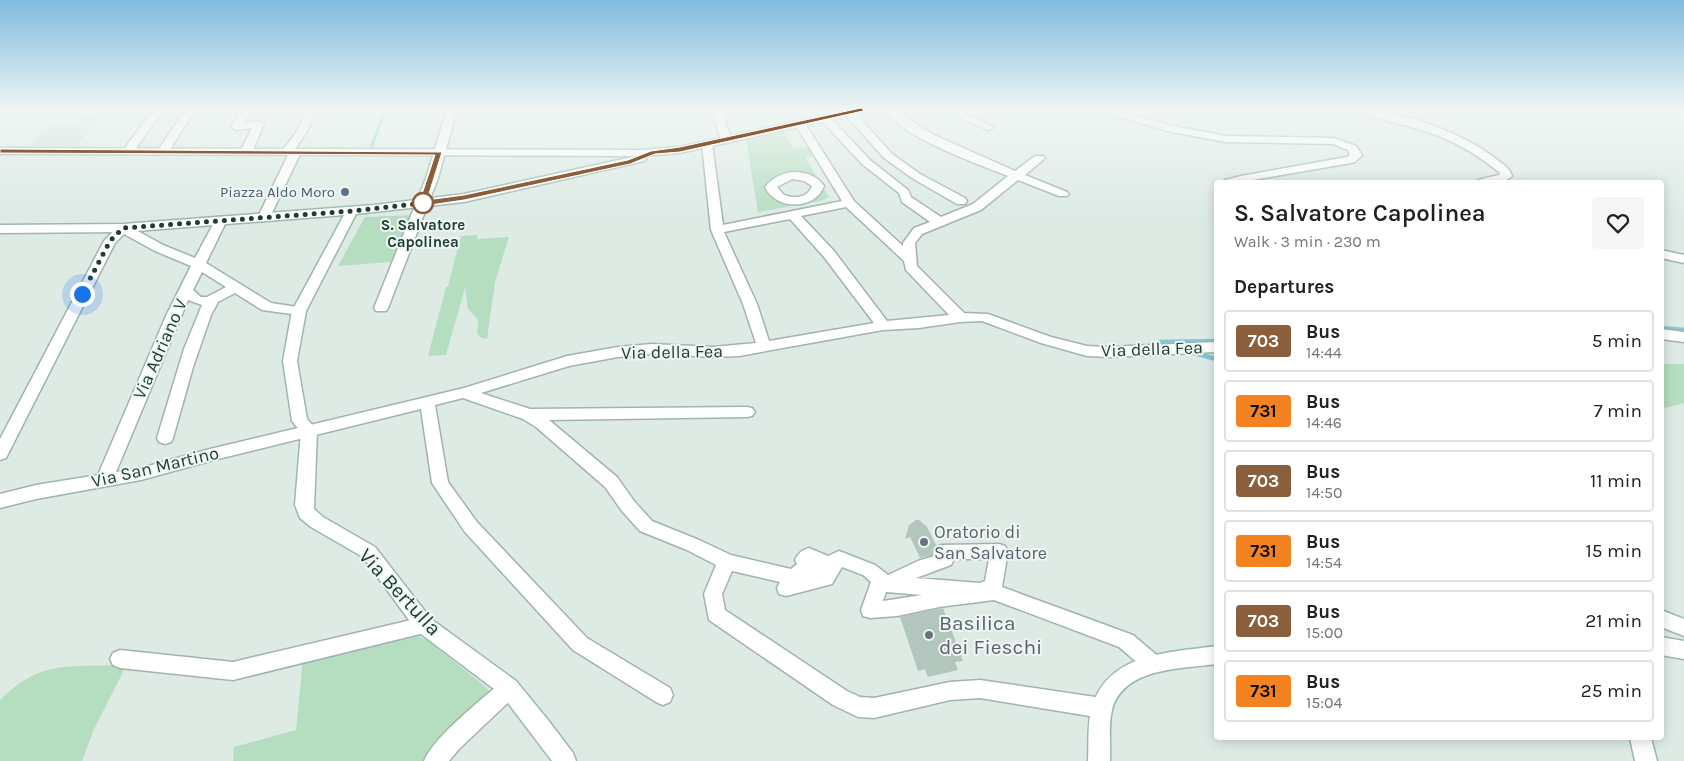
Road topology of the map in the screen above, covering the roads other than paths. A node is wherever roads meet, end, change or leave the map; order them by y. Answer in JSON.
{"nodes":[{"id":1,"x":133,"y":146,"type":"edge"},
{"id":2,"x":167,"y":146,"type":"edge"},
{"id":3,"x":249,"y":146,"type":"edge"},
{"id":4,"x":294,"y":146,"type":"edge"},
{"id":5,"x":442,"y":146,"type":"edge"},
{"id":6,"x":697,"y":146,"type":"edge"},
{"id":7,"x":707,"y":146,"type":"edge"},
{"id":8,"x":813,"y":146,"type":"edge"},
{"id":9,"x":851,"y":146,"type":"edge"},
{"id":10,"x":879,"y":146,"type":"edge"},
{"id":11,"x":947,"y":146,"type":"edge"},
{"id":12,"x":1346,"y":146,"type":"edge"},
{"id":13,"x":1467,"y":146,"type":"edge"},
{"id":14,"x":0,"y":151,"type":"edge"},
{"id":15,"x":128,"y":152,"type":"junction"},
{"id":16,"x":163,"y":152,"type":"junction"},
{"id":17,"x":246,"y":152,"type":"junction"},
{"id":18,"x":291,"y":152,"type":"junction"},
{"id":19,"x":654,"y":152,"type":"junction"},
{"id":20,"x":440,"y":153,"type":"junction"},
{"id":21,"x":633,"y":153,"type":"junction"},
{"id":22,"x":598,"y":154,"type":"junction"},
{"id":23,"x":1039,"y":158,"type":"dead end"},
{"id":24,"x":597,"y":166,"type":"junction"},
{"id":25,"x":580,"y":172,"type":"junction"},
{"id":26,"x":1016,"y":176,"type":"junction"},
{"id":27,"x":1238,"y":180,"type":"edge"},
{"id":28,"x":1492,"y":180,"type":"edge"},
{"id":29,"x":925,"y":182,"type":"junction"},
{"id":30,"x":904,"y":192,"type":"junction"},
{"id":31,"x":1064,"y":194,"type":"dead end"},
{"id":32,"x":961,"y":201,"type":"dead end"},
{"id":33,"x":423,"y":203,"type":"junction"},
{"id":34,"x":849,"y":203,"type":"junction"},
{"id":35,"x":352,"y":211,"type":"junction"},
{"id":36,"x":793,"y":215,"type":"junction"},
{"id":37,"x":264,"y":217,"type":"junction"},
{"id":38,"x":221,"y":220,"type":"junction"},
{"id":39,"x":939,"y":222,"type":"junction"},
{"id":40,"x":123,"y":228,"type":"junction"},
{"id":41,"x":0,"y":229,"type":"edge"},
{"id":42,"x":717,"y":230,"type":"junction"},
{"id":43,"x":909,"y":258,"type":"junction"},
{"id":44,"x":200,"y":265,"type":"junction"},
{"id":45,"x":234,"y":288,"type":"junction"},
{"id":46,"x":186,"y":291,"type":"junction"},
{"id":47,"x":212,"y":300,"type":"junction"},
{"id":48,"x":381,"y":308,"type":"dead end"},
{"id":49,"x":299,"y":311,"type":"junction"},
{"id":50,"x":960,"y":318,"type":"junction"},
{"id":51,"x":883,"y":326,"type":"junction"},
{"id":52,"x":1664,"y":334,"type":"edge"},
{"id":53,"x":1684,"y":337,"type":"edge"},
{"id":54,"x":764,"y":347,"type":"junction"},
{"id":55,"x":1214,"y":348,"type":"edge"},
{"id":56,"x":464,"y":393,"type":"junction"},
{"id":57,"x":427,"y":401,"type":"junction"},
{"id":58,"x":747,"y":412,"type":"dead end"},
{"id":59,"x":529,"y":415,"type":"junction"},
{"id":60,"x":308,"y":430,"type":"junction"},
{"id":61,"x":165,"y":438,"type":"dead end"},
{"id":62,"x":0,"y":454,"type":"edge"},
{"id":63,"x":104,"y":480,"type":"junction"},
{"id":64,"x":0,"y":501,"type":"edge"},
{"id":65,"x":726,"y":562,"type":"junction"},
{"id":66,"x":886,"y":584,"type":"junction"},
{"id":67,"x":980,"y":591,"type":"junction"},
{"id":68,"x":1664,"y":619,"type":"edge"},
{"id":69,"x":424,"y":625,"type":"junction"},
{"id":70,"x":1684,"y":628,"type":"edge"},
{"id":71,"x":1664,"y":647,"type":"edge"},
{"id":72,"x":1684,"y":650,"type":"edge"},
{"id":73,"x":1214,"y":655,"type":"edge"},
{"id":74,"x":120,"y":660,"type":"dead end"},
{"id":75,"x":1153,"y":664,"type":"junction"},
{"id":76,"x":509,"y":688,"type":"junction"},
{"id":77,"x":663,"y":695,"type":"dead end"},
{"id":78,"x":1102,"y":708,"type":"junction"},
{"id":79,"x":1641,"y":740,"type":"edge"},
{"id":80,"x":435,"y":761,"type":"edge"},
{"id":81,"x":565,"y":761,"type":"edge"},
{"id":82,"x":1099,"y":761,"type":"edge"},
{"id":83,"x":1646,"y":761,"type":"edge"}],
"edges":[{"from":1,"to":15,"type":"street"},
{"from":2,"to":16,"type":"street"},
{"from":3,"to":17,"type":"street"},
{"from":4,"to":18,"type":"street"},
{"from":5,"to":20,"type":"street"},
{"from":6,"to":19,"type":"street"},
{"from":7,"to":42,"type":"street"},
{"from":8,"to":34,"type":"street"},
{"from":9,"to":30,"type":"street"},
{"from":10,"to":29,"type":"street"},
{"from":11,"to":26,"type":"street"},
{"from":12,"to":27,"type":"street"},
{"from":13,"to":28,"type":"street"},
{"from":14,"to":15,"type":"street"},
{"from":15,"to":16,"type":"street"},
{"from":16,"to":17,"type":"street"},
{"from":17,"to":18,"type":"street"},
{"from":18,"to":20,"type":"street"},
{"from":18,"to":37,"type":"street"},
{"from":19,"to":21,"type":"street"},
{"from":19,"to":25,"type":"street"},
{"from":20,"to":22,"type":"street"},
{"from":20,"to":33,"type":"street"},
{"from":21,"to":22,"type":"street"},
{"from":21,"to":24,"type":"street"},
{"from":22,"to":24,"type":"street"},
{"from":23,"to":26,"type":"street"},
{"from":24,"to":25,"type":"street"},
{"from":25,"to":33,"type":"street"},
{"from":26,"to":31,"type":"street"},
{"from":26,"to":39,"type":"street"},
{"from":29,"to":30,"type":"street"},
{"from":29,"to":32,"type":"street"},
{"from":30,"to":39,"type":"street"},
{"from":33,"to":35,"type":"street"},
{"from":33,"to":48,"type":"street"},
{"from":34,"to":36,"type":"street"},
{"from":34,"to":43,"type":"street"},
{"from":35,"to":37,"type":"street"},
{"from":35,"to":49,"type":"street"},
{"from":36,"to":42,"type":"street"},
{"from":36,"to":51,"type":"street"},
{"from":37,"to":38,"type":"street"},
{"from":38,"to":40,"type":"street"},
{"from":38,"to":44,"type":"street","name":"Via Adriano V"},
{"from":39,"to":43,"type":"street"},
{"from":40,"to":41,"type":"street"},
{"from":40,"to":44,"type":"street"},
{"from":40,"to":62,"type":"street"},
{"from":42,"to":54,"type":"street"},
{"from":43,"to":50,"type":"street"},
{"from":44,"to":45,"type":"street"},
{"from":44,"to":46,"type":"street","name":"Via Adriano V"},
{"from":45,"to":47,"type":"street"},
{"from":45,"to":49,"type":"street"},
{"from":46,"to":47,"type":"street"},
{"from":46,"to":63,"type":"street","name":"Via Adriano V"},
{"from":47,"to":61,"type":"street"},
{"from":49,"to":60,"type":"street"},
{"from":50,"to":51,"type":"street","name":"Via della Fea"},
{"from":50,"to":55,"type":"street","name":"Via della Fea"},
{"from":51,"to":54,"type":"street","name":"Via della Fea"},
{"from":52,"to":53,"type":"street"},
{"from":54,"to":56,"type":"street","name":"Via della Fea"},
{"from":56,"to":57,"type":"street","name":"Via della Fea"},
{"from":56,"to":59,"type":"street"},
{"from":57,"to":60,"type":"street","name":"Via San Martino"},
{"from":57,"to":77,"type":"street"},
{"from":58,"to":59,"type":"street"},
{"from":59,"to":65,"type":"street"},
{"from":60,"to":63,"type":"street","name":"Via San Martino"},
{"from":60,"to":69,"type":"street","name":"Via Bertulla"},
{"from":63,"to":64,"type":"street","name":"Via San Martino"},
{"from":65,"to":66,"type":"street"},
{"from":65,"to":78,"type":"street"},
{"from":66,"to":67,"type":"street"},
{"from":66,"to":67,"type":"street"},
{"from":66,"to":67,"type":"street"},
{"from":67,"to":75,"type":"street"},
{"from":68,"to":70,"type":"street"},
{"from":69,"to":74,"type":"street"},
{"from":69,"to":76,"type":"street","name":"Via Bertulla"},
{"from":71,"to":72,"type":"street"},
{"from":73,"to":75,"type":"street"},
{"from":75,"to":78,"type":"street"},
{"from":76,"to":80,"type":"street"},
{"from":76,"to":81,"type":"street","name":"Via Bertulla"},
{"from":78,"to":82,"type":"street"},
{"from":79,"to":83,"type":"street"}]}
